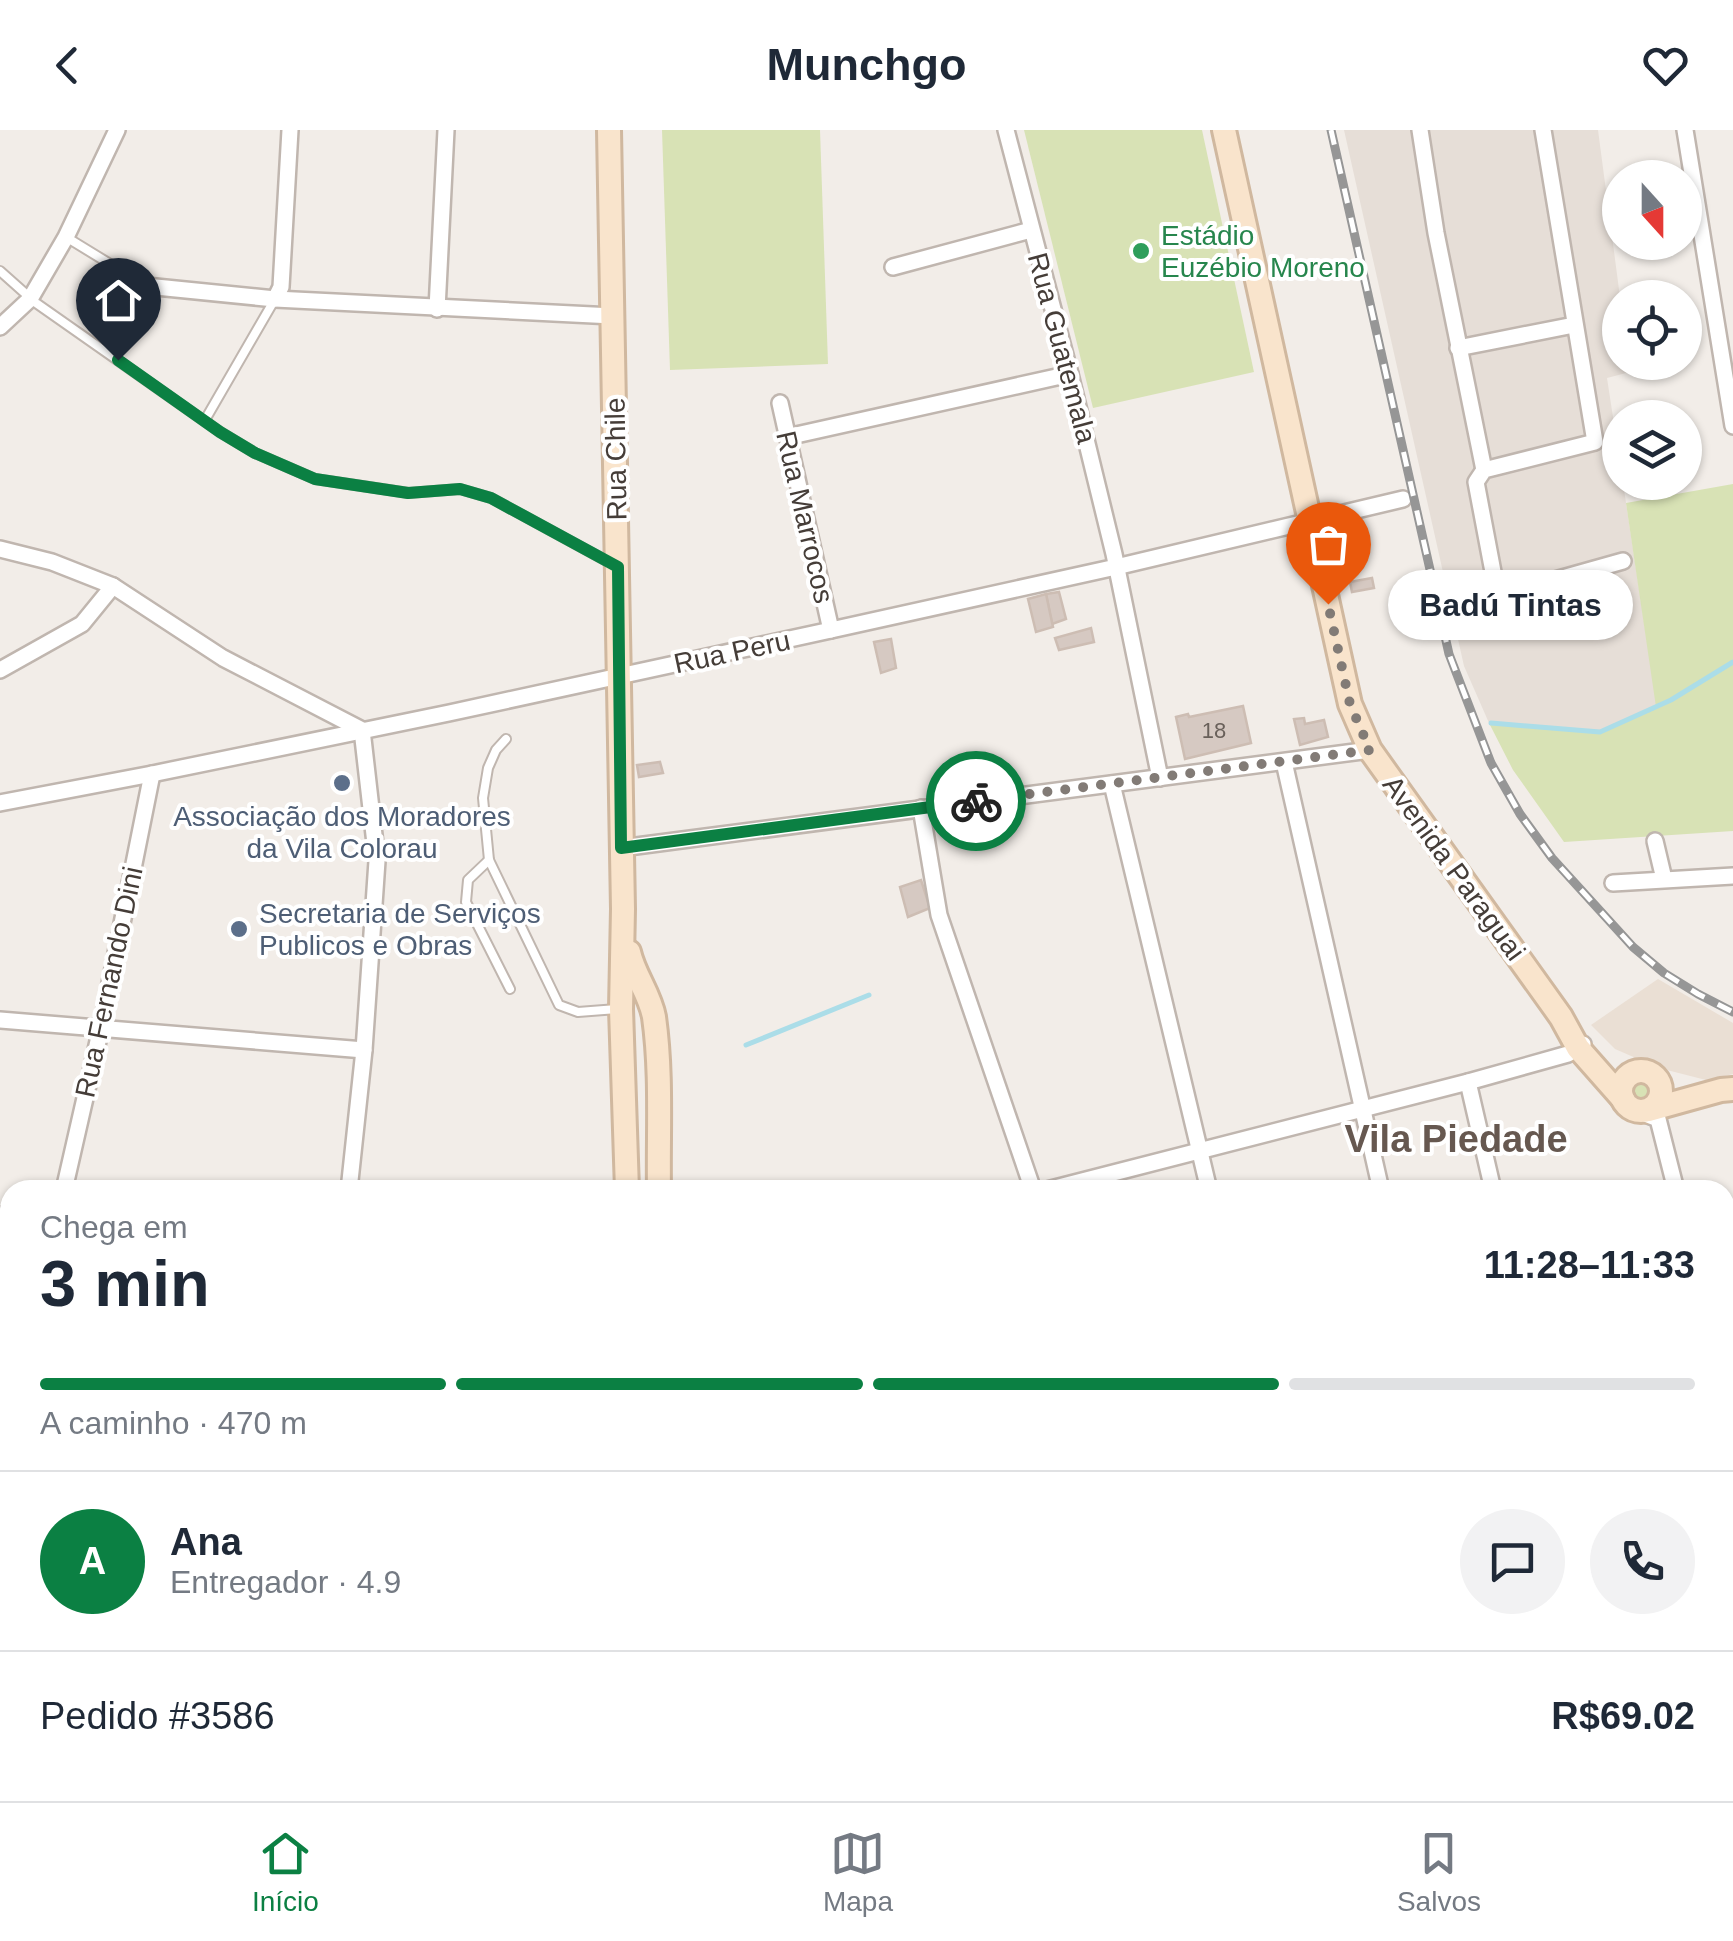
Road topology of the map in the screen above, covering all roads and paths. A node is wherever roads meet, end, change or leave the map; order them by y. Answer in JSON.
{"nodes":[{"id":1,"x":117,"y":130,"type":"edge"},
{"id":2,"x":290,"y":130,"type":"edge"},
{"id":3,"x":446,"y":130,"type":"edge"},
{"id":4,"x":609,"y":130,"type":"edge"},
{"id":5,"x":1006,"y":130,"type":"edge"},
{"id":6,"x":1224,"y":130,"type":"edge"},
{"id":7,"x":1420,"y":130,"type":"edge"},
{"id":8,"x":1543,"y":130,"type":"edge"},
{"id":9,"x":1685,"y":130,"type":"edge"},
{"id":10,"x":1031,"y":230,"type":"junction"},
{"id":11,"x":66,"y":237,"type":"junction"},
{"id":12,"x":893,"y":267,"type":"dead end"},
{"id":13,"x":0,"y":272,"type":"edge"},
{"id":14,"x":146,"y":286,"type":"joint"},
{"id":15,"x":30,"y":298,"type":"junction"},
{"id":16,"x":275,"y":300,"type":"junction"},
{"id":17,"x":436,"y":309,"type":"junction"},
{"id":18,"x":612,"y":316,"type":"junction"},
{"id":19,"x":1574,"y":325,"type":"junction"},
{"id":20,"x":0,"y":326,"type":"edge"},
{"id":21,"x":1458,"y":348,"type":"junction"},
{"id":22,"x":1070,"y":374,"type":"junction"},
{"id":23,"x":780,"y":404,"type":"dead end"},
{"id":24,"x":206,"y":420,"type":"junction"},
{"id":25,"x":1733,"y":426,"type":"edge"},
{"id":26,"x":787,"y":437,"type":"junction"},
{"id":27,"x":1484,"y":470,"type":"junction"},
{"id":28,"x":1403,"y":500,"type":"dead end"},
{"id":29,"x":1309,"y":520,"type":"junction"},
{"id":30,"x":0,"y":548,"type":"edge"},
{"id":31,"x":1623,"y":560,"type":"dead end"},
{"id":32,"x":618,"y":567,"type":"junction"},
{"id":33,"x":1116,"y":567,"type":"junction"},
{"id":34,"x":113,"y":586,"type":"junction"},
{"id":35,"x":831,"y":630,"type":"junction"},
{"id":36,"x":0,"y":670,"type":"edge"},
{"id":37,"x":618,"y":676,"type":"junction"},
{"id":38,"x":362,"y":730,"type":"junction"},
{"id":39,"x":506,"y":739,"type":"dead end"},
{"id":40,"x":1370,"y":750,"type":"junction"},
{"id":41,"x":1284,"y":762,"type":"junction"},
{"id":42,"x":152,"y":774,"type":"junction"},
{"id":43,"x":1160,"y":778,"type":"junction"},
{"id":44,"x":1112,"y":784,"type":"junction"},
{"id":45,"x":0,"y":803,"type":"edge"},
{"id":46,"x":920,"y":808,"type":"junction"},
{"id":47,"x":1655,"y":840,"type":"dead end"},
{"id":48,"x":621,"y":848,"type":"junction"},
{"id":49,"x":489,"y":860,"type":"junction"},
{"id":50,"x":1733,"y":876,"type":"edge"},
{"id":51,"x":1664,"y":878,"type":"junction"},
{"id":52,"x":1613,"y":883,"type":"dead end"},
{"id":53,"x":623,"y":909,"type":"junction"},
{"id":54,"x":510,"y":989,"type":"dead end"},
{"id":55,"x":651,"y":1005,"type":"junction"},
{"id":56,"x":622,"y":1009,"type":"junction"},
{"id":57,"x":0,"y":1020,"type":"edge"},
{"id":58,"x":101,"y":1028,"type":"junction"},
{"id":59,"x":1582,"y":1045,"type":"junction"},
{"id":60,"x":364,"y":1050,"type":"junction"},
{"id":61,"x":1647,"y":1076,"type":"junction"},
{"id":62,"x":1468,"y":1082,"type":"junction"},
{"id":63,"x":1727,"y":1090,"type":"edge"},
{"id":64,"x":1637,"y":1107,"type":"junction"},
{"id":65,"x":1363,"y":1109,"type":"junction"},
{"id":66,"x":1200,"y":1149,"type":"junction"},
{"id":67,"x":66,"y":1180,"type":"edge"},
{"id":68,"x":350,"y":1180,"type":"edge"},
{"id":69,"x":627,"y":1180,"type":"edge"},
{"id":70,"x":659,"y":1180,"type":"edge"},
{"id":71,"x":1030,"y":1180,"type":"edge"},
{"id":72,"x":1084,"y":1180,"type":"edge"},
{"id":73,"x":1207,"y":1180,"type":"edge"},
{"id":74,"x":1380,"y":1180,"type":"edge"},
{"id":75,"x":1491,"y":1180,"type":"edge"},
{"id":76,"x":1674,"y":1180,"type":"edge"}],
"edges":[{"from":1,"to":11,"type":"street"},
{"from":2,"to":16,"type":"street"},
{"from":3,"to":17,"type":"street"},
{"from":4,"to":18,"type":"main road","name":"Rua Chile"},
{"from":5,"to":10,"type":"street","name":"Rua Guatemala"},
{"from":6,"to":29,"type":"main road","name":"Avenida Paraguai"},
{"from":7,"to":21,"type":"street"},
{"from":8,"to":19,"type":"street"},
{"from":9,"to":25,"type":"street"},
{"from":10,"to":12,"type":"street"},
{"from":10,"to":22,"type":"street","name":"Rua Guatemala"},
{"from":11,"to":14,"type":"lane"},
{"from":11,"to":15,"type":"street"},
{"from":13,"to":15,"type":"lane"},
{"from":14,"to":16,"type":"street"},
{"from":15,"to":20,"type":"street"},
{"from":15,"to":24,"type":"lane"},
{"from":16,"to":17,"type":"street"},
{"from":16,"to":24,"type":"lane"},
{"from":17,"to":18,"type":"street"},
{"from":18,"to":32,"type":"main road","name":"Rua Chile"},
{"from":19,"to":21,"type":"street"},
{"from":19,"to":27,"type":"street"},
{"from":21,"to":27,"type":"street"},
{"from":22,"to":26,"type":"street"},
{"from":22,"to":33,"type":"street","name":"Rua Guatemala"},
{"from":23,"to":26,"type":"street","name":"Rua Marrocos"},
{"from":24,"to":32,"type":"lane"},
{"from":26,"to":35,"type":"street","name":"Rua Marrocos"},
{"from":27,"to":31,"type":"street"},
{"from":28,"to":29,"type":"street","name":"Rua Peru"},
{"from":29,"to":33,"type":"street","name":"Rua Peru"},
{"from":29,"to":40,"type":"main road","name":"Avenida Paraguai"},
{"from":30,"to":34,"type":"street"},
{"from":32,"to":37,"type":"main road","name":"Rua Chile"},
{"from":33,"to":35,"type":"street","name":"Rua Peru"},
{"from":33,"to":43,"type":"street","name":"Rua Guatemala"},
{"from":34,"to":36,"type":"street"},
{"from":34,"to":38,"type":"street"},
{"from":35,"to":37,"type":"street","name":"Rua Peru"},
{"from":37,"to":38,"type":"street","name":"Rua Peru"},
{"from":37,"to":48,"type":"main road","name":"Rua Chile"},
{"from":38,"to":42,"type":"street","name":"Rua Peru"},
{"from":38,"to":60,"type":"street"},
{"from":39,"to":49,"type":"lane"},
{"from":40,"to":41,"type":"street"},
{"from":40,"to":59,"type":"main road","name":"Avenida Paraguai"},
{"from":41,"to":43,"type":"street"},
{"from":41,"to":65,"type":"street"},
{"from":42,"to":45,"type":"street","name":"Rua Peru"},
{"from":42,"to":58,"type":"street","name":"Rua Fernando Dini"},
{"from":43,"to":44,"type":"street"},
{"from":44,"to":46,"type":"street"},
{"from":44,"to":66,"type":"street"},
{"from":46,"to":48,"type":"street"},
{"from":46,"to":71,"type":"street"},
{"from":47,"to":51,"type":"street"},
{"from":48,"to":53,"type":"main road","name":"Rua Chile"},
{"from":49,"to":54,"type":"lane"},
{"from":49,"to":56,"type":"lane"},
{"from":50,"to":51,"type":"street"},
{"from":51,"to":52,"type":"street"},
{"from":53,"to":55,"type":"main road","name":"Rua Chile"},
{"from":53,"to":56,"type":"main road","name":"Rua Chile"},
{"from":55,"to":56,"type":"main road"},
{"from":55,"to":70,"type":"main road","name":"Rua Chile"},
{"from":56,"to":69,"type":"main road","name":"Rua Chile"},
{"from":57,"to":58,"type":"street"},
{"from":58,"to":60,"type":"street"},
{"from":58,"to":67,"type":"street","name":"Rua Fernando Dini"},
{"from":59,"to":61,"type":"main road","name":"Avenida Paraguai"},
{"from":59,"to":62,"type":"street"},
{"from":59,"to":64,"type":"main road","name":"Avenida Paraguai"},
{"from":60,"to":68,"type":"street"},
{"from":61,"to":63,"type":"main road","name":"Avenida Paraguai"},
{"from":61,"to":64,"type":"main road"},
{"from":61,"to":64,"type":"main road"},
{"from":62,"to":65,"type":"street"},
{"from":62,"to":75,"type":"street"},
{"from":63,"to":64,"type":"main road"},
{"from":64,"to":76,"type":"street"},
{"from":65,"to":66,"type":"street"},
{"from":65,"to":74,"type":"street"},
{"from":66,"to":72,"type":"street"},
{"from":66,"to":73,"type":"street"}]}
